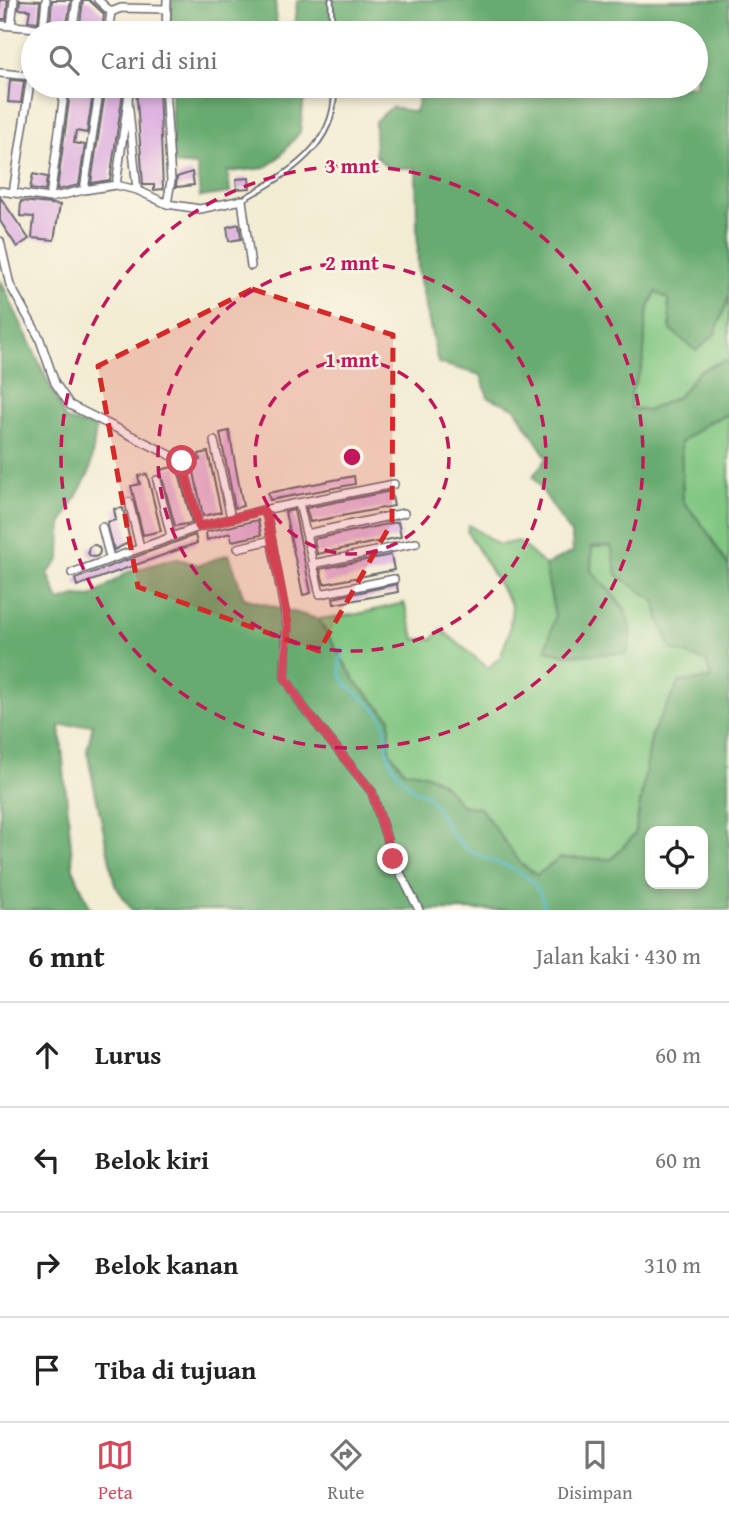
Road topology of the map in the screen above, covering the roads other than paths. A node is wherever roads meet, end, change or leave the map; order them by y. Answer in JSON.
{"nodes":[{"id":1,"x":14,"y":0,"type":"edge"},
{"id":2,"x":46,"y":0,"type":"edge"},
{"id":3,"x":77,"y":0,"type":"edge"},
{"id":4,"x":98,"y":0,"type":"edge"},
{"id":5,"x":167,"y":0,"type":"edge"},
{"id":6,"x":331,"y":0,"type":"edge"},
{"id":7,"x":121,"y":4,"type":"edge"},
{"id":8,"x":151,"y":4,"type":"edge"},
{"id":9,"x":167,"y":9,"type":"junction"},
{"id":10,"x":111,"y":12,"type":"junction"},
{"id":11,"x":44,"y":21,"type":"edge"},
{"id":12,"x":74,"y":21,"type":"edge"},
{"id":13,"x":110,"y":21,"type":"edge"},
{"id":14,"x":166,"y":21,"type":"edge"},
{"id":15,"x":332,"y":21,"type":"edge"},
{"id":16,"x":0,"y":25,"type":"edge"},
{"id":17,"x":11,"y":26,"type":"junction"},
{"id":18,"x":21,"y":27,"type":"edge"},
{"id":19,"x":0,"y":73,"type":"edge"},
{"id":20,"x":21,"y":75,"type":"edge"},
{"id":21,"x":28,"y":98,"type":"edge"},
{"id":22,"x":63,"y":98,"type":"edge"},
{"id":23,"x":98,"y":98,"type":"edge"},
{"id":24,"x":167,"y":98,"type":"edge"},
{"id":25,"x":335,"y":98,"type":"edge"},
{"id":26,"x":128,"y":100,"type":"joint"},
{"id":27,"x":116,"y":185,"type":"junction"},
{"id":28,"x":85,"y":190,"type":"junction"},
{"id":29,"x":138,"y":190,"type":"junction"},
{"id":30,"x":0,"y":191,"type":"edge"},
{"id":31,"x":13,"y":193,"type":"junction"},
{"id":32,"x":50,"y":198,"type":"junction"},
{"id":33,"x":242,"y":200,"type":"junction"},
{"id":34,"x":167,"y":204,"type":"junction"},
{"id":35,"x":0,"y":241,"type":"edge"},
{"id":36,"x":251,"y":265,"type":"dead end"},
{"id":37,"x":214,"y":440,"type":"dead end"},
{"id":38,"x":157,"y":480,"type":"dead end"},
{"id":39,"x":394,"y":484,"type":"dead end"},
{"id":40,"x":129,"y":502,"type":"dead end"},
{"id":41,"x":299,"y":503,"type":"junction"},
{"id":42,"x":263,"y":510,"type":"junction"},
{"id":43,"x":404,"y":513,"type":"dead end"},
{"id":44,"x":231,"y":518,"type":"junction"},
{"id":45,"x":102,"y":527,"type":"dead end"},
{"id":46,"x":199,"y":527,"type":"junction"},
{"id":47,"x":306,"y":534,"type":"junction"},
{"id":48,"x":171,"y":536,"type":"junction"},
{"id":49,"x":271,"y":540,"type":"junction"},
{"id":50,"x":416,"y":543,"type":"dead end"},
{"id":51,"x":140,"y":547,"type":"junction"},
{"id":52,"x":238,"y":548,"type":"dead end"},
{"id":53,"x":110,"y":558,"type":"junction"},
{"id":54,"x":313,"y":564,"type":"junction"},
{"id":55,"x":72,"y":573,"type":"dead end"},
{"id":56,"x":394,"y":579,"type":"dead end"},
{"id":57,"x":419,"y":910,"type":"edge"}],
"edges":[{"from":1,"to":17,"type":"street"},
{"from":2,"to":11,"type":"street"},
{"from":3,"to":12,"type":"street"},
{"from":4,"to":10,"type":"street"},
{"from":5,"to":9,"type":"street"},
{"from":6,"to":15,"type":"lane"},
{"from":7,"to":8,"type":"street"},
{"from":7,"to":10,"type":"street"},
{"from":8,"to":9,"type":"street"},
{"from":9,"to":14,"type":"street"},
{"from":10,"to":13,"type":"street"},
{"from":16,"to":17,"type":"street"},
{"from":17,"to":18,"type":"street"},
{"from":19,"to":20,"type":"street"},
{"from":21,"to":31,"type":"street"},
{"from":22,"to":32,"type":"street"},
{"from":23,"to":28,"type":"street"},
{"from":24,"to":34,"type":"street"},
{"from":25,"to":33,"type":"lane"},
{"from":26,"to":27,"type":"street"},
{"from":26,"to":29,"type":"street"},
{"from":27,"to":28,"type":"street"},
{"from":27,"to":29,"type":"street"},
{"from":28,"to":32,"type":"street"},
{"from":29,"to":34,"type":"street"},
{"from":30,"to":31,"type":"street"},
{"from":31,"to":32,"type":"street"},
{"from":33,"to":34,"type":"street"},
{"from":33,"to":36,"type":"street"},
{"from":35,"to":46,"type":"street"},
{"from":37,"to":44,"type":"street"},
{"from":38,"to":48,"type":"street"},
{"from":39,"to":41,"type":"street"},
{"from":40,"to":51,"type":"street"},
{"from":41,"to":42,"type":"street"},
{"from":41,"to":47,"type":"street"},
{"from":42,"to":44,"type":"street"},
{"from":42,"to":49,"type":"street"},
{"from":43,"to":47,"type":"street"},
{"from":44,"to":46,"type":"street"},
{"from":45,"to":53,"type":"street"},
{"from":46,"to":48,"type":"street"},
{"from":47,"to":54,"type":"street"},
{"from":48,"to":51,"type":"street"},
{"from":49,"to":52,"type":"street"},
{"from":49,"to":57,"type":"street"},
{"from":50,"to":54,"type":"street"},
{"from":51,"to":53,"type":"street"},
{"from":53,"to":55,"type":"street"},
{"from":54,"to":56,"type":"street"}]}
